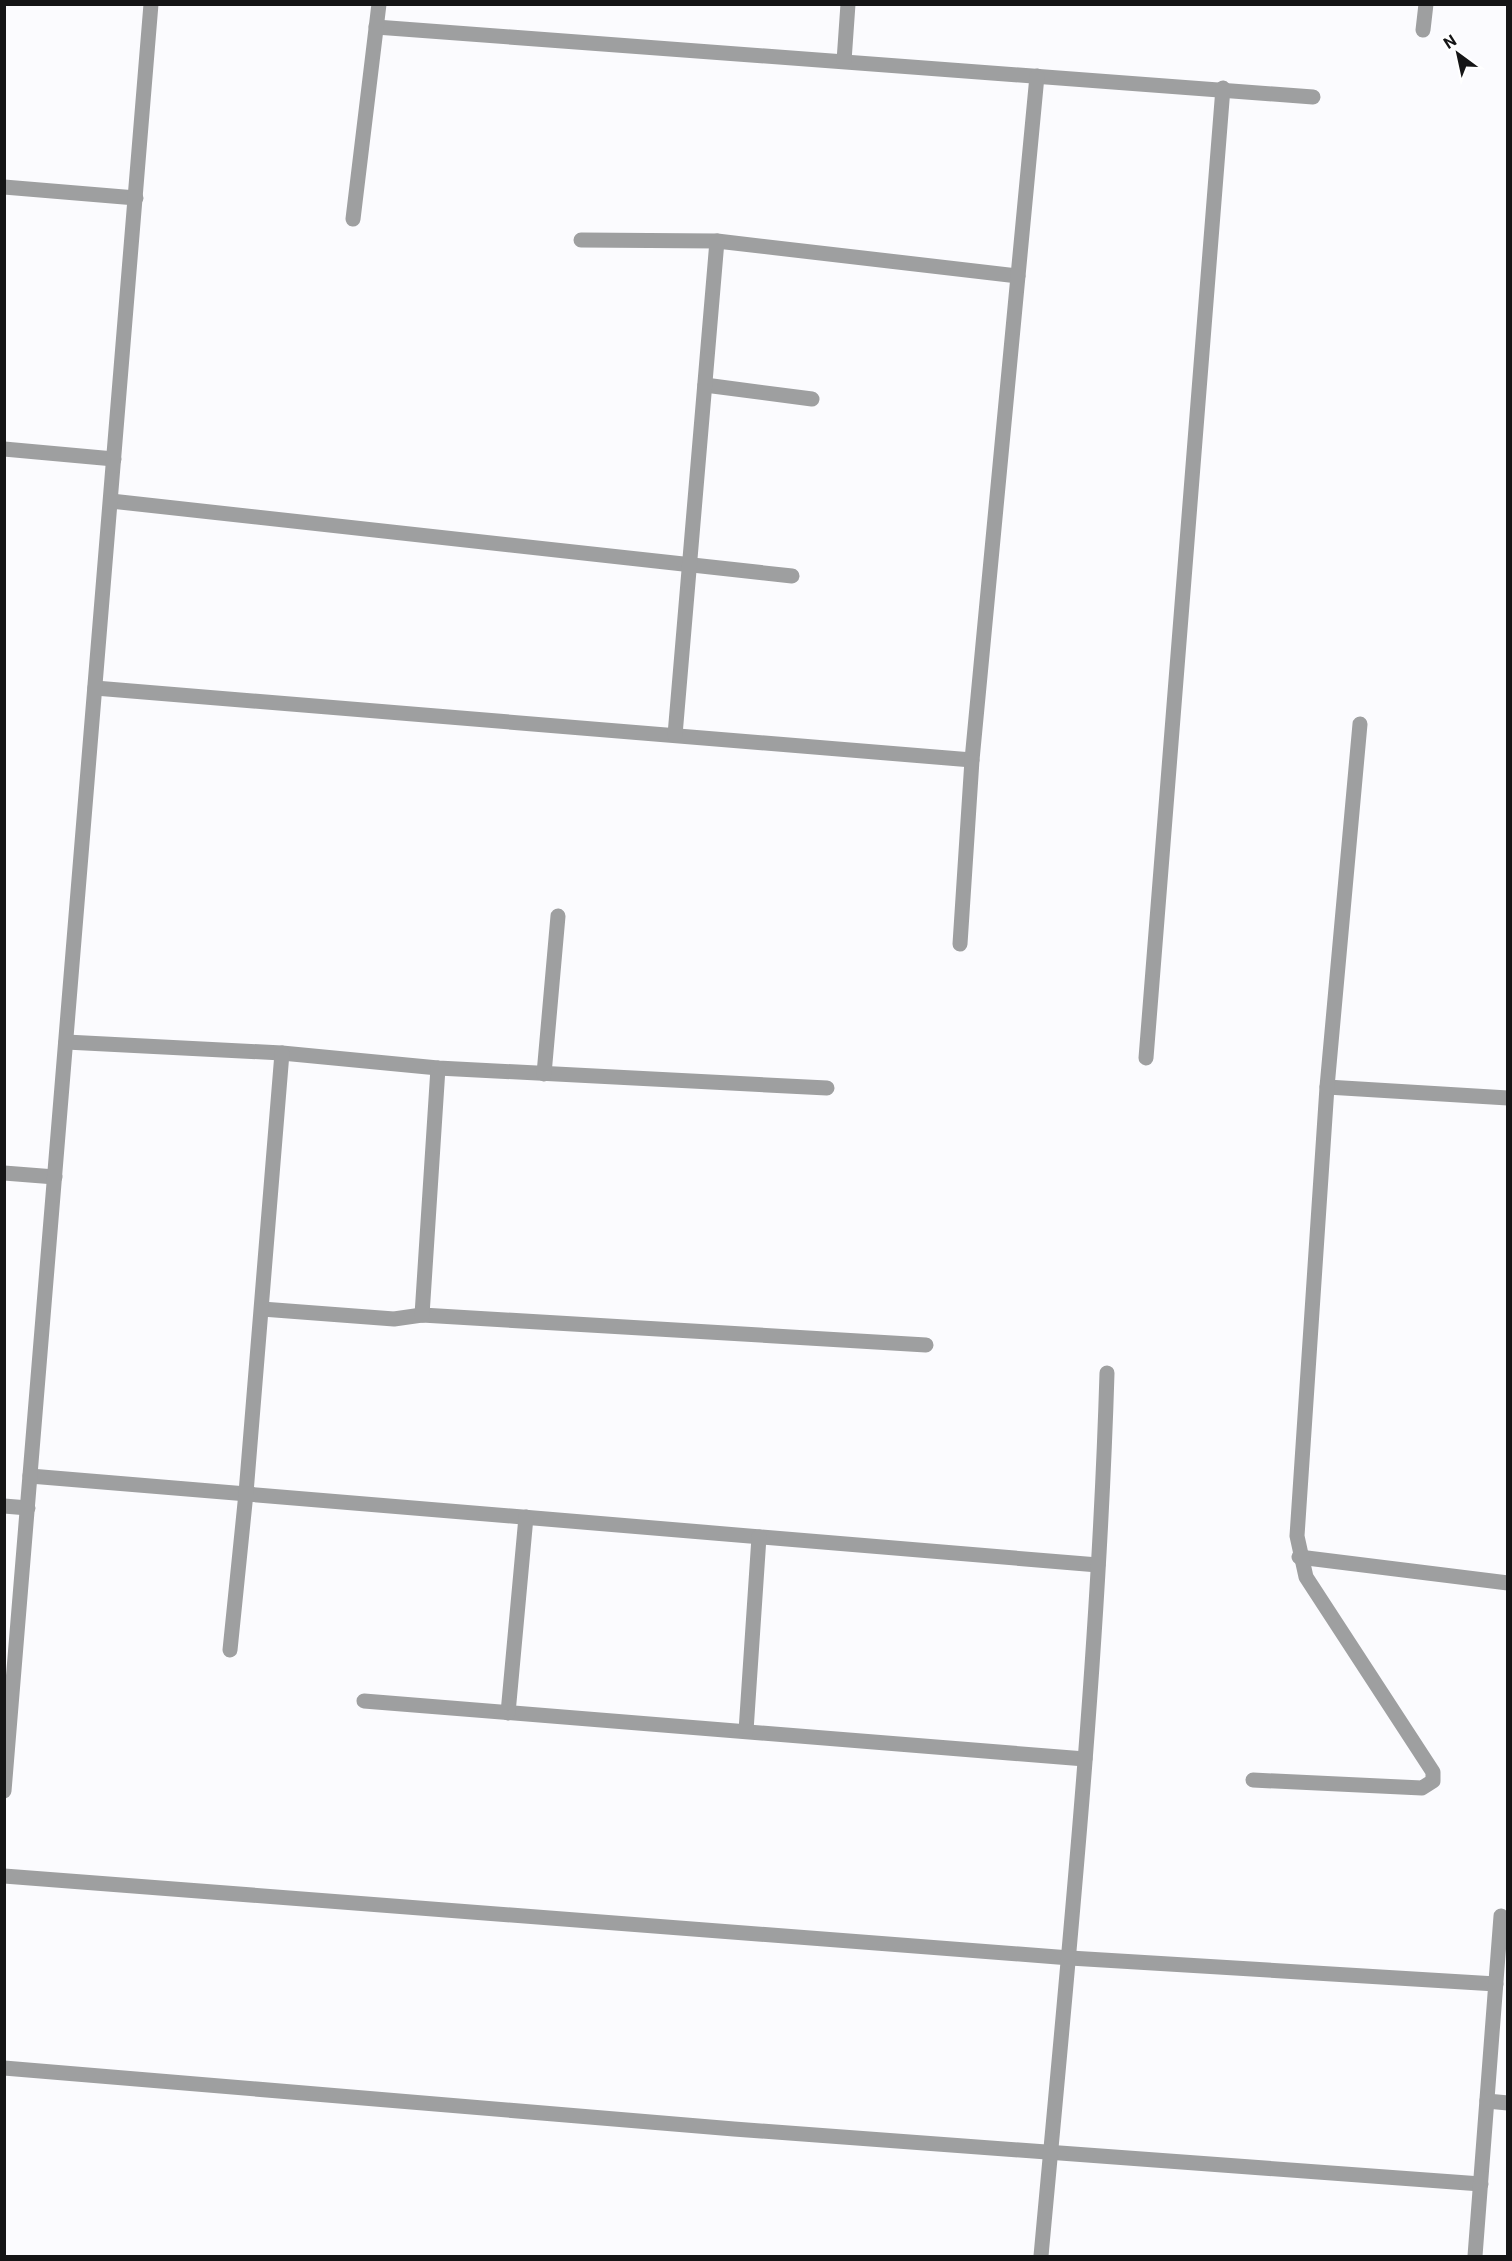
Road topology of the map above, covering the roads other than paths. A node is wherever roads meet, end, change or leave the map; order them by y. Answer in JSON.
{"nodes":[{"id":1,"x":151,"y":4,"type":"edge"},
{"id":2,"x":379,"y":4,"type":"edge"},
{"id":3,"x":848,"y":4,"type":"edge"},
{"id":4,"x":1426,"y":4,"type":"edge"},
{"id":5,"x":376,"y":27,"type":"junction"},
{"id":6,"x":1423,"y":30,"type":"dead end"},
{"id":7,"x":844,"y":62,"type":"junction"},
{"id":8,"x":1037,"y":76,"type":"junction"},
{"id":9,"x":1223,"y":88,"type":"junction"},
{"id":10,"x":1313,"y":97,"type":"dead end"},
{"id":11,"x":4,"y":188,"type":"edge"},
{"id":12,"x":136,"y":198,"type":"junction"},
{"id":13,"x":353,"y":219,"type":"dead end"},
{"id":14,"x":581,"y":240,"type":"dead end"},
{"id":15,"x":717,"y":242,"type":"junction"},
{"id":16,"x":1018,"y":276,"type":"junction"},
{"id":17,"x":705,"y":385,"type":"junction"},
{"id":18,"x":812,"y":399,"type":"dead end"},
{"id":19,"x":4,"y":449,"type":"edge"},
{"id":20,"x":114,"y":459,"type":"junction"},
{"id":21,"x":111,"y":501,"type":"junction"},
{"id":22,"x":690,"y":564,"type":"junction"},
{"id":23,"x":792,"y":576,"type":"dead end"},
{"id":24,"x":95,"y":688,"type":"junction"},
{"id":25,"x":1360,"y":724,"type":"dead end"},
{"id":26,"x":675,"y":735,"type":"junction"},
{"id":27,"x":972,"y":760,"type":"junction"},
{"id":28,"x":558,"y":916,"type":"dead end"},
{"id":29,"x":960,"y":944,"type":"dead end"},
{"id":30,"x":66,"y":1042,"type":"junction"},
{"id":31,"x":282,"y":1053,"type":"junction"},
{"id":32,"x":1146,"y":1058,"type":"dead end"},
{"id":33,"x":438,"y":1068,"type":"junction"},
{"id":34,"x":544,"y":1074,"type":"junction"},
{"id":35,"x":1327,"y":1086,"type":"junction"},
{"id":36,"x":827,"y":1088,"type":"dead end"},
{"id":37,"x":1508,"y":1098,"type":"edge"},
{"id":38,"x":4,"y":1173,"type":"edge"},
{"id":39,"x":55,"y":1177,"type":"junction"},
{"id":40,"x":262,"y":1309,"type":"junction"},
{"id":41,"x":422,"y":1315,"type":"junction"},
{"id":42,"x":926,"y":1345,"type":"dead end"},
{"id":43,"x":1107,"y":1373,"type":"dead end"},
{"id":44,"x":30,"y":1476,"type":"junction"},
{"id":45,"x":246,"y":1493,"type":"junction"},
{"id":46,"x":4,"y":1506,"type":"edge"},
{"id":47,"x":28,"y":1508,"type":"junction"},
{"id":48,"x":526,"y":1517,"type":"junction"},
{"id":49,"x":759,"y":1537,"type":"junction"},
{"id":50,"x":1299,"y":1557,"type":"junction"},
{"id":51,"x":1098,"y":1565,"type":"junction"},
{"id":52,"x":1508,"y":1583,"type":"edge"},
{"id":53,"x":230,"y":1650,"type":"dead end"},
{"id":54,"x":364,"y":1701,"type":"dead end"},
{"id":55,"x":508,"y":1713,"type":"junction"},
{"id":56,"x":746,"y":1731,"type":"junction"},
{"id":57,"x":1084,"y":1759,"type":"junction"},
{"id":58,"x":1253,"y":1780,"type":"dead end"},
{"id":59,"x":4,"y":1791,"type":"edge"},
{"id":60,"x":4,"y":1876,"type":"edge"},
{"id":61,"x":1501,"y":1916,"type":"dead end"},
{"id":62,"x":1070,"y":1958,"type":"junction"},
{"id":63,"x":1496,"y":1984,"type":"junction"},
{"id":64,"x":4,"y":2068,"type":"edge"},
{"id":65,"x":1487,"y":2101,"type":"junction"},
{"id":66,"x":1508,"y":2103,"type":"edge"},
{"id":67,"x":1051,"y":2152,"type":"junction"},
{"id":68,"x":1481,"y":2184,"type":"junction"},
{"id":69,"x":1041,"y":2256,"type":"edge"},
{"id":70,"x":1475,"y":2256,"type":"edge"}],
"edges":[{"from":1,"to":12,"type":"street"},
{"from":2,"to":5,"type":"street"},
{"from":3,"to":7,"type":"street"},
{"from":4,"to":6,"type":"street"},
{"from":5,"to":7,"type":"street"},
{"from":5,"to":13,"type":"street"},
{"from":7,"to":8,"type":"street"},
{"from":8,"to":9,"type":"street"},
{"from":8,"to":16,"type":"street"},
{"from":9,"to":10,"type":"street"},
{"from":9,"to":32,"type":"street"},
{"from":11,"to":12,"type":"street"},
{"from":12,"to":20,"type":"street"},
{"from":14,"to":15,"type":"street"},
{"from":15,"to":16,"type":"street"},
{"from":15,"to":17,"type":"street"},
{"from":16,"to":27,"type":"street"},
{"from":17,"to":18,"type":"street"},
{"from":17,"to":22,"type":"street"},
{"from":19,"to":20,"type":"street"},
{"from":20,"to":21,"type":"street"},
{"from":21,"to":22,"type":"street"},
{"from":21,"to":24,"type":"street"},
{"from":22,"to":23,"type":"street"},
{"from":22,"to":26,"type":"street"},
{"from":24,"to":26,"type":"street"},
{"from":24,"to":30,"type":"street"},
{"from":25,"to":35,"type":"street"},
{"from":26,"to":27,"type":"street"},
{"from":27,"to":29,"type":"street"},
{"from":28,"to":34,"type":"street"},
{"from":30,"to":31,"type":"street"},
{"from":30,"to":39,"type":"street"},
{"from":31,"to":33,"type":"street"},
{"from":31,"to":40,"type":"street"},
{"from":33,"to":34,"type":"street"},
{"from":33,"to":41,"type":"street"},
{"from":34,"to":36,"type":"street"},
{"from":35,"to":37,"type":"street"},
{"from":35,"to":50,"type":"street"},
{"from":38,"to":39,"type":"street"},
{"from":39,"to":44,"type":"street"},
{"from":40,"to":41,"type":"street"},
{"from":40,"to":45,"type":"street"},
{"from":41,"to":42,"type":"street"},
{"from":43,"to":51,"type":"street"},
{"from":44,"to":45,"type":"street"},
{"from":44,"to":47,"type":"street"},
{"from":45,"to":48,"type":"street"},
{"from":45,"to":53,"type":"street"},
{"from":46,"to":47,"type":"street"},
{"from":47,"to":59,"type":"street"},
{"from":48,"to":49,"type":"street"},
{"from":48,"to":55,"type":"street"},
{"from":49,"to":51,"type":"street"},
{"from":49,"to":56,"type":"street"},
{"from":50,"to":52,"type":"street"},
{"from":50,"to":58,"type":"street"},
{"from":51,"to":57,"type":"street"},
{"from":54,"to":55,"type":"street"},
{"from":55,"to":56,"type":"street"},
{"from":56,"to":57,"type":"street"},
{"from":57,"to":62,"type":"street"},
{"from":60,"to":62,"type":"street"},
{"from":61,"to":63,"type":"street"},
{"from":62,"to":63,"type":"street"},
{"from":62,"to":67,"type":"street"},
{"from":63,"to":65,"type":"street"},
{"from":64,"to":67,"type":"street"},
{"from":65,"to":66,"type":"street"},
{"from":65,"to":68,"type":"street"},
{"from":67,"to":68,"type":"street"},
{"from":67,"to":69,"type":"street"},
{"from":68,"to":70,"type":"street"}]}
